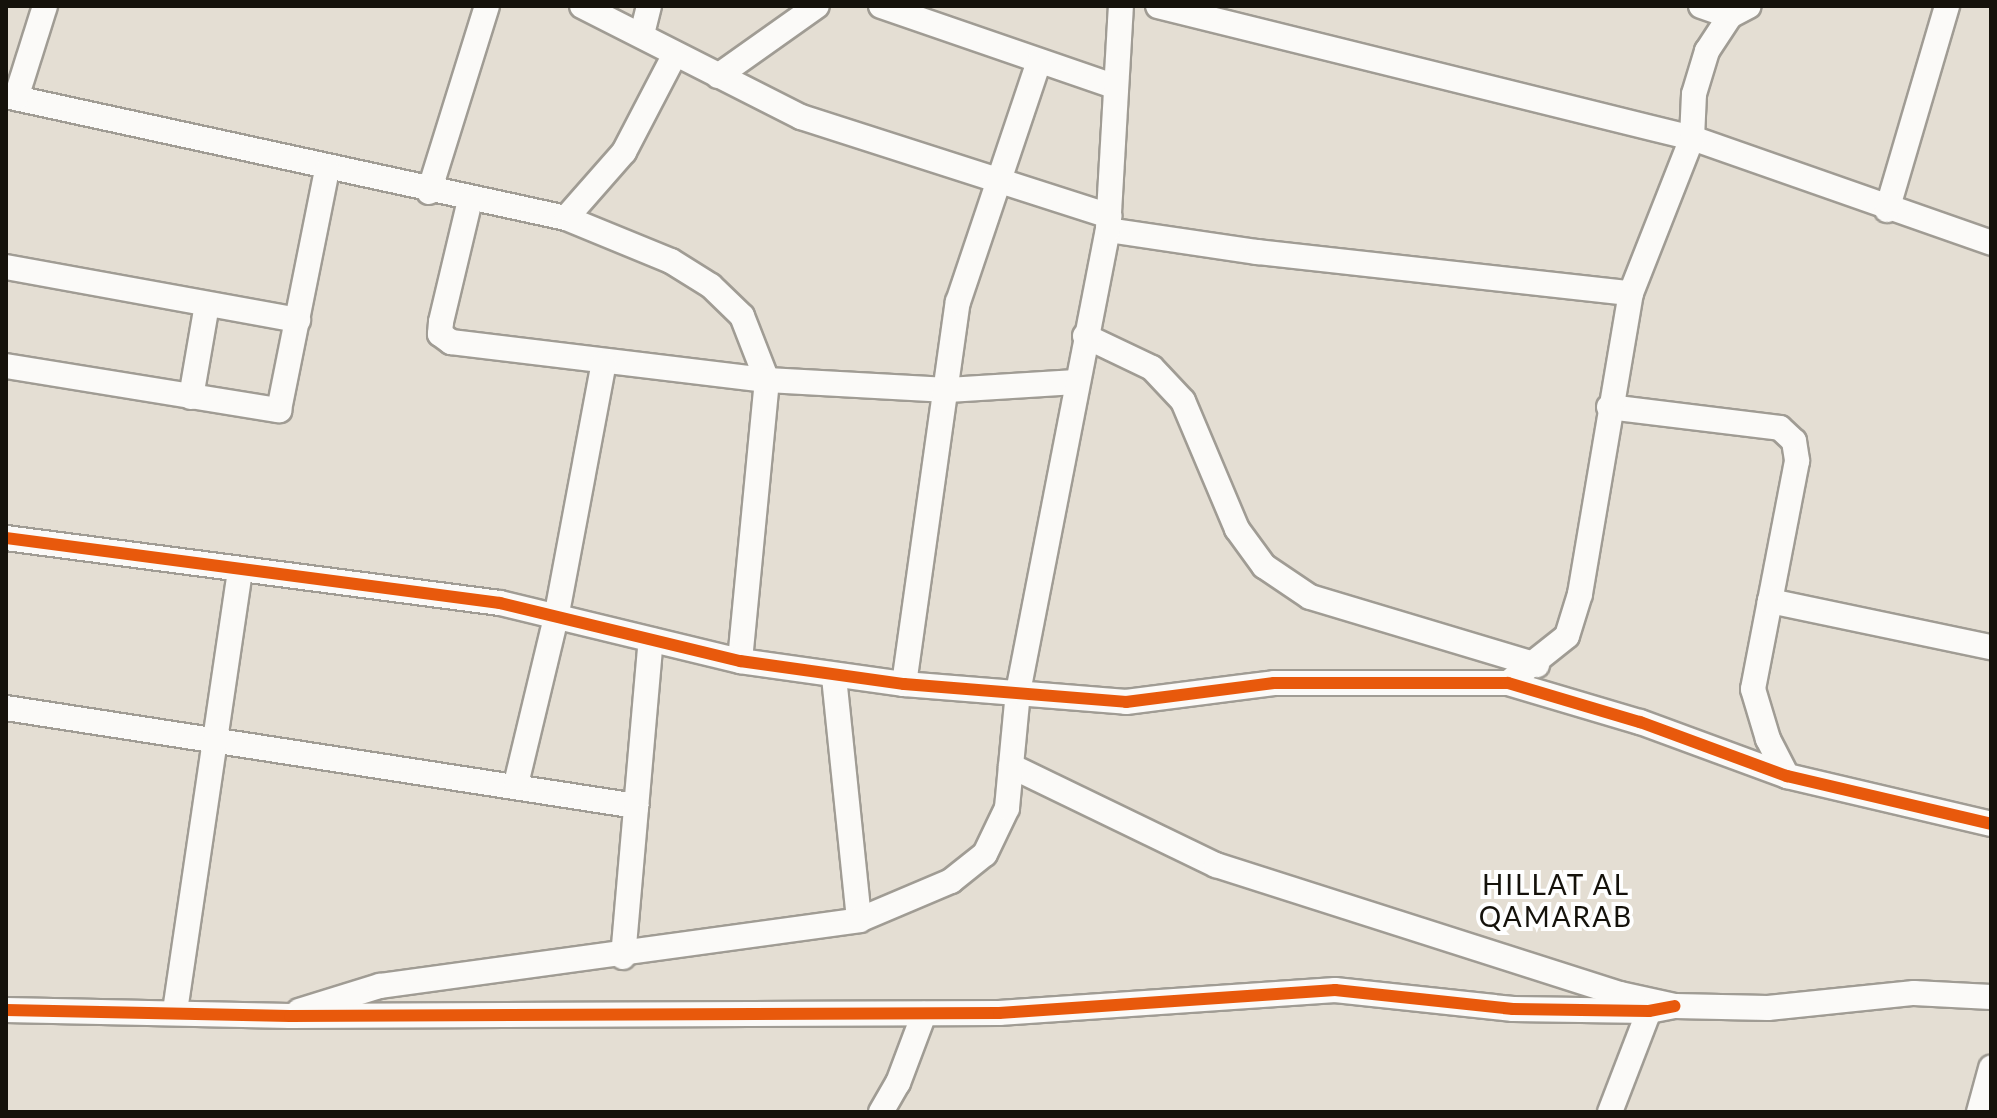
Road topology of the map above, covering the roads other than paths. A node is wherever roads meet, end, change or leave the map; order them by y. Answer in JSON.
{"nodes":[{"id":1,"x":45,"y":6,"type":"edge"},
{"id":2,"x":487,"y":6,"type":"edge"},
{"id":3,"x":582,"y":6,"type":"edge"},
{"id":4,"x":649,"y":6,"type":"edge"},
{"id":5,"x":817,"y":6,"type":"edge"},
{"id":6,"x":881,"y":6,"type":"edge"},
{"id":7,"x":1121,"y":6,"type":"edge"},
{"id":8,"x":1158,"y":6,"type":"edge"},
{"id":9,"x":1701,"y":6,"type":"edge"},
{"id":10,"x":1947,"y":6,"type":"edge"},
{"id":11,"x":1740,"y":11,"type":"edge"},
{"id":12,"x":642,"y":34,"type":"junction"},
{"id":13,"x":675,"y":54,"type":"junction"},
{"id":14,"x":1039,"y":61,"type":"junction"},
{"id":15,"x":718,"y":76,"type":"junction"},
{"id":16,"x":1113,"y":86,"type":"junction"},
{"id":17,"x":11,"y":97,"type":"edge"},
{"id":18,"x":1692,"y":138,"type":"junction"},
{"id":19,"x":327,"y":170,"type":"junction"},
{"id":20,"x":996,"y":182,"type":"junction"},
{"id":21,"x":429,"y":192,"type":"junction"},
{"id":22,"x":470,"y":200,"type":"junction"},
{"id":23,"x":1887,"y":210,"type":"junction"},
{"id":24,"x":566,"y":218,"type":"junction"},
{"id":25,"x":1109,"y":223,"type":"junction"},
{"id":26,"x":1991,"y":243,"type":"edge"},
{"id":27,"x":6,"y":267,"type":"edge"},
{"id":28,"x":1631,"y":293,"type":"junction"},
{"id":29,"x":207,"y":304,"type":"junction"},
{"id":30,"x":298,"y":320,"type":"junction"},
{"id":31,"x":1085,"y":336,"type":"junction"},
{"id":32,"x":604,"y":363,"type":"junction"},
{"id":33,"x":6,"y":366,"type":"edge"},
{"id":34,"x":767,"y":380,"type":"junction"},
{"id":35,"x":1076,"y":382,"type":"junction"},
{"id":36,"x":948,"y":390,"type":"junction"},
{"id":37,"x":191,"y":397,"type":"junction"},
{"id":38,"x":1609,"y":407,"type":"junction"},
{"id":39,"x":6,"y":538,"type":"edge"},
{"id":40,"x":240,"y":570,"type":"junction"},
{"id":41,"x":1770,"y":601,"type":"junction"},
{"id":42,"x":557,"y":613,"type":"junction"},
{"id":43,"x":651,"y":640,"type":"junction"},
{"id":44,"x":1991,"y":647,"type":"edge"},
{"id":45,"x":740,"y":661,"type":"junction"},
{"id":46,"x":1537,"y":665,"type":"junction"},
{"id":47,"x":834,"y":677,"type":"junction"},
{"id":48,"x":1508,"y":683,"type":"junction"},
{"id":49,"x":904,"y":684,"type":"junction"},
{"id":50,"x":1018,"y":692,"type":"junction"},
{"id":51,"x":6,"y":708,"type":"edge"},
{"id":52,"x":216,"y":739,"type":"junction"},
{"id":53,"x":1011,"y":766,"type":"junction"},
{"id":54,"x":1787,"y":776,"type":"junction"},
{"id":55,"x":516,"y":784,"type":"junction"},
{"id":56,"x":636,"y":806,"type":"junction"},
{"id":57,"x":1991,"y":824,"type":"edge"},
{"id":58,"x":859,"y":920,"type":"junction"},
{"id":59,"x":623,"y":957,"type":"junction"},
{"id":60,"x":1991,"y":997,"type":"edge"},
{"id":61,"x":1675,"y":1006,"type":"junction"},
{"id":62,"x":6,"y":1010,"type":"edge"},
{"id":63,"x":175,"y":1011,"type":"junction"},
{"id":64,"x":1649,"y":1011,"type":"junction"},
{"id":65,"x":924,"y":1014,"type":"junction"},
{"id":66,"x":290,"y":1016,"type":"junction"},
{"id":67,"x":1991,"y":1068,"type":"edge"},
{"id":68,"x":881,"y":1112,"type":"edge"},
{"id":69,"x":1610,"y":1112,"type":"edge"},
{"id":70,"x":1979,"y":1112,"type":"edge"}],
"edges":[{"from":1,"to":17,"type":"street"},
{"from":2,"to":21,"type":"street"},
{"from":3,"to":12,"type":"street"},
{"from":4,"to":12,"type":"street"},
{"from":5,"to":15,"type":"street"},
{"from":6,"to":14,"type":"street"},
{"from":7,"to":16,"type":"street"},
{"from":8,"to":18,"type":"street"},
{"from":9,"to":11,"type":"street"},
{"from":10,"to":23,"type":"street"},
{"from":11,"to":18,"type":"street"},
{"from":12,"to":13,"type":"street"},
{"from":13,"to":15,"type":"street"},
{"from":13,"to":24,"type":"street"},
{"from":14,"to":16,"type":"street"},
{"from":14,"to":20,"type":"street"},
{"from":15,"to":20,"type":"street"},
{"from":16,"to":25,"type":"street"},
{"from":17,"to":19,"type":"street"},
{"from":18,"to":23,"type":"street"},
{"from":18,"to":28,"type":"street"},
{"from":19,"to":21,"type":"street"},
{"from":19,"to":30,"type":"street"},
{"from":20,"to":25,"type":"street"},
{"from":20,"to":36,"type":"street"},
{"from":21,"to":22,"type":"street"},
{"from":22,"to":24,"type":"street"},
{"from":22,"to":32,"type":"street"},
{"from":23,"to":26,"type":"street"},
{"from":24,"to":34,"type":"street"},
{"from":25,"to":28,"type":"street"},
{"from":25,"to":31,"type":"street"},
{"from":27,"to":29,"type":"street"},
{"from":28,"to":38,"type":"street"},
{"from":29,"to":30,"type":"street"},
{"from":29,"to":37,"type":"street"},
{"from":30,"to":37,"type":"street"},
{"from":31,"to":35,"type":"street"},
{"from":31,"to":46,"type":"street"},
{"from":32,"to":34,"type":"street"},
{"from":32,"to":42,"type":"street"},
{"from":33,"to":37,"type":"street"},
{"from":34,"to":36,"type":"street"},
{"from":34,"to":45,"type":"street"},
{"from":35,"to":36,"type":"street"},
{"from":35,"to":50,"type":"street"},
{"from":36,"to":49,"type":"street"},
{"from":38,"to":41,"type":"street"},
{"from":38,"to":46,"type":"street"},
{"from":39,"to":40,"type":"street"},
{"from":40,"to":42,"type":"street"},
{"from":40,"to":52,"type":"street"},
{"from":41,"to":44,"type":"street"},
{"from":41,"to":54,"type":"street"},
{"from":42,"to":43,"type":"street"},
{"from":42,"to":55,"type":"street"},
{"from":43,"to":45,"type":"street"},
{"from":43,"to":56,"type":"street"},
{"from":45,"to":47,"type":"street"},
{"from":46,"to":48,"type":"street"},
{"from":47,"to":49,"type":"street"},
{"from":47,"to":58,"type":"street"},
{"from":48,"to":50,"type":"street"},
{"from":48,"to":54,"type":"street"},
{"from":49,"to":50,"type":"street"},
{"from":50,"to":53,"type":"street"},
{"from":51,"to":52,"type":"street"},
{"from":52,"to":55,"type":"street"},
{"from":52,"to":63,"type":"street"},
{"from":53,"to":58,"type":"street"},
{"from":53,"to":61,"type":"street"},
{"from":54,"to":57,"type":"street"},
{"from":55,"to":56,"type":"street"},
{"from":56,"to":59,"type":"street"},
{"from":58,"to":59,"type":"street"},
{"from":59,"to":66,"type":"street"},
{"from":60,"to":61,"type":"street"},
{"from":61,"to":64,"type":"street"},
{"from":62,"to":63,"type":"street"},
{"from":63,"to":66,"type":"street"},
{"from":64,"to":65,"type":"street"},
{"from":64,"to":69,"type":"street"},
{"from":65,"to":66,"type":"street"},
{"from":65,"to":68,"type":"street"},
{"from":67,"to":70,"type":"street"}]}
